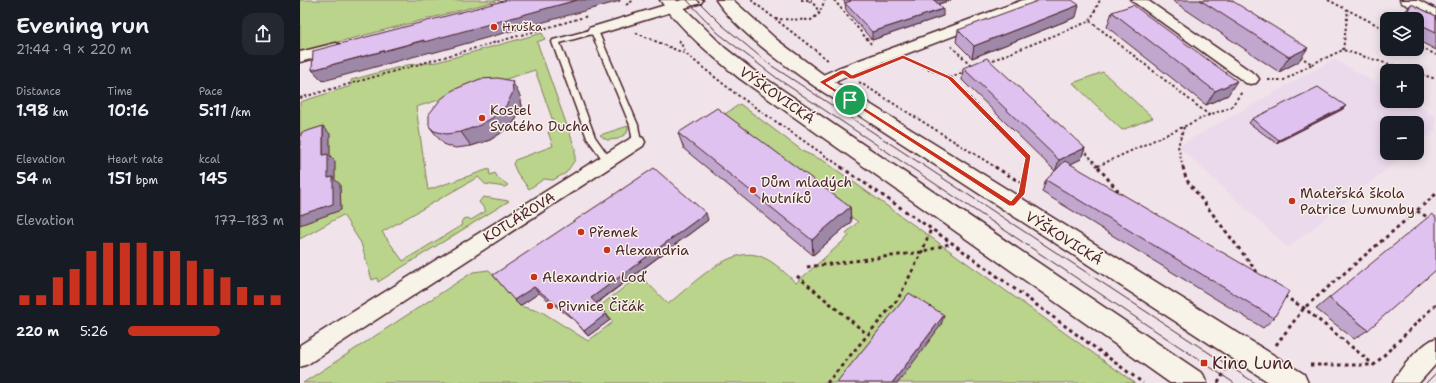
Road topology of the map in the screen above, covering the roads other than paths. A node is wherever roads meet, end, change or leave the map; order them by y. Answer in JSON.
{"nodes":[{"id":1,"x":696,"y":0,"type":"edge"},
{"id":2,"x":724,"y":0,"type":"edge"},
{"id":3,"x":1035,"y":0,"type":"edge"},
{"id":4,"x":1138,"y":0,"type":"edge"},
{"id":5,"x":1407,"y":0,"type":"edge"},
{"id":6,"x":671,"y":4,"type":"edge"},
{"id":7,"x":1436,"y":14,"type":"edge"},
{"id":8,"x":594,"y":31,"type":"junction"},
{"id":9,"x":346,"y":45,"type":"edge"},
{"id":10,"x":300,"y":57,"type":"edge"},
{"id":11,"x":1251,"y":79,"type":"dead end"},
{"id":12,"x":822,"y":82,"type":"junction"},
{"id":13,"x":637,"y":142,"type":"joint"},
{"id":14,"x":608,"y":161,"type":"junction"},
{"id":15,"x":1436,"y":348,"type":"edge"},
{"id":16,"x":300,"y":357,"type":"edge"},
{"id":17,"x":1300,"y":374,"type":"edge"},
{"id":18,"x":1404,"y":382,"type":"edge"},
{"id":19,"x":1193,"y":383,"type":"edge"}],
"edges":[{"from":1,"to":6,"type":"street"},
{"from":2,"to":12,"type":"street","name":"VÝŠKOVICKÁ"},
{"from":3,"to":12,"type":"street"},
{"from":4,"to":11,"type":"street"},
{"from":5,"to":7,"type":"street"},
{"from":6,"to":8,"type":"street"},
{"from":6,"to":19,"type":"street","name":"VÝŠKOVICKÁ"},
{"from":8,"to":13,"type":"lane","name":"KOTLÁŘOVA"},
{"from":8,"to":14,"type":"lane"},
{"from":9,"to":10,"type":"street"},
{"from":12,"to":17,"type":"street","name":"VÝŠKOVICKÁ"},
{"from":13,"to":14,"type":"street","name":"KOTLÁŘOVA"},
{"from":14,"to":16,"type":"street","name":"KOTLÁŘOVA"},
{"from":15,"to":18,"type":"street"}]}
